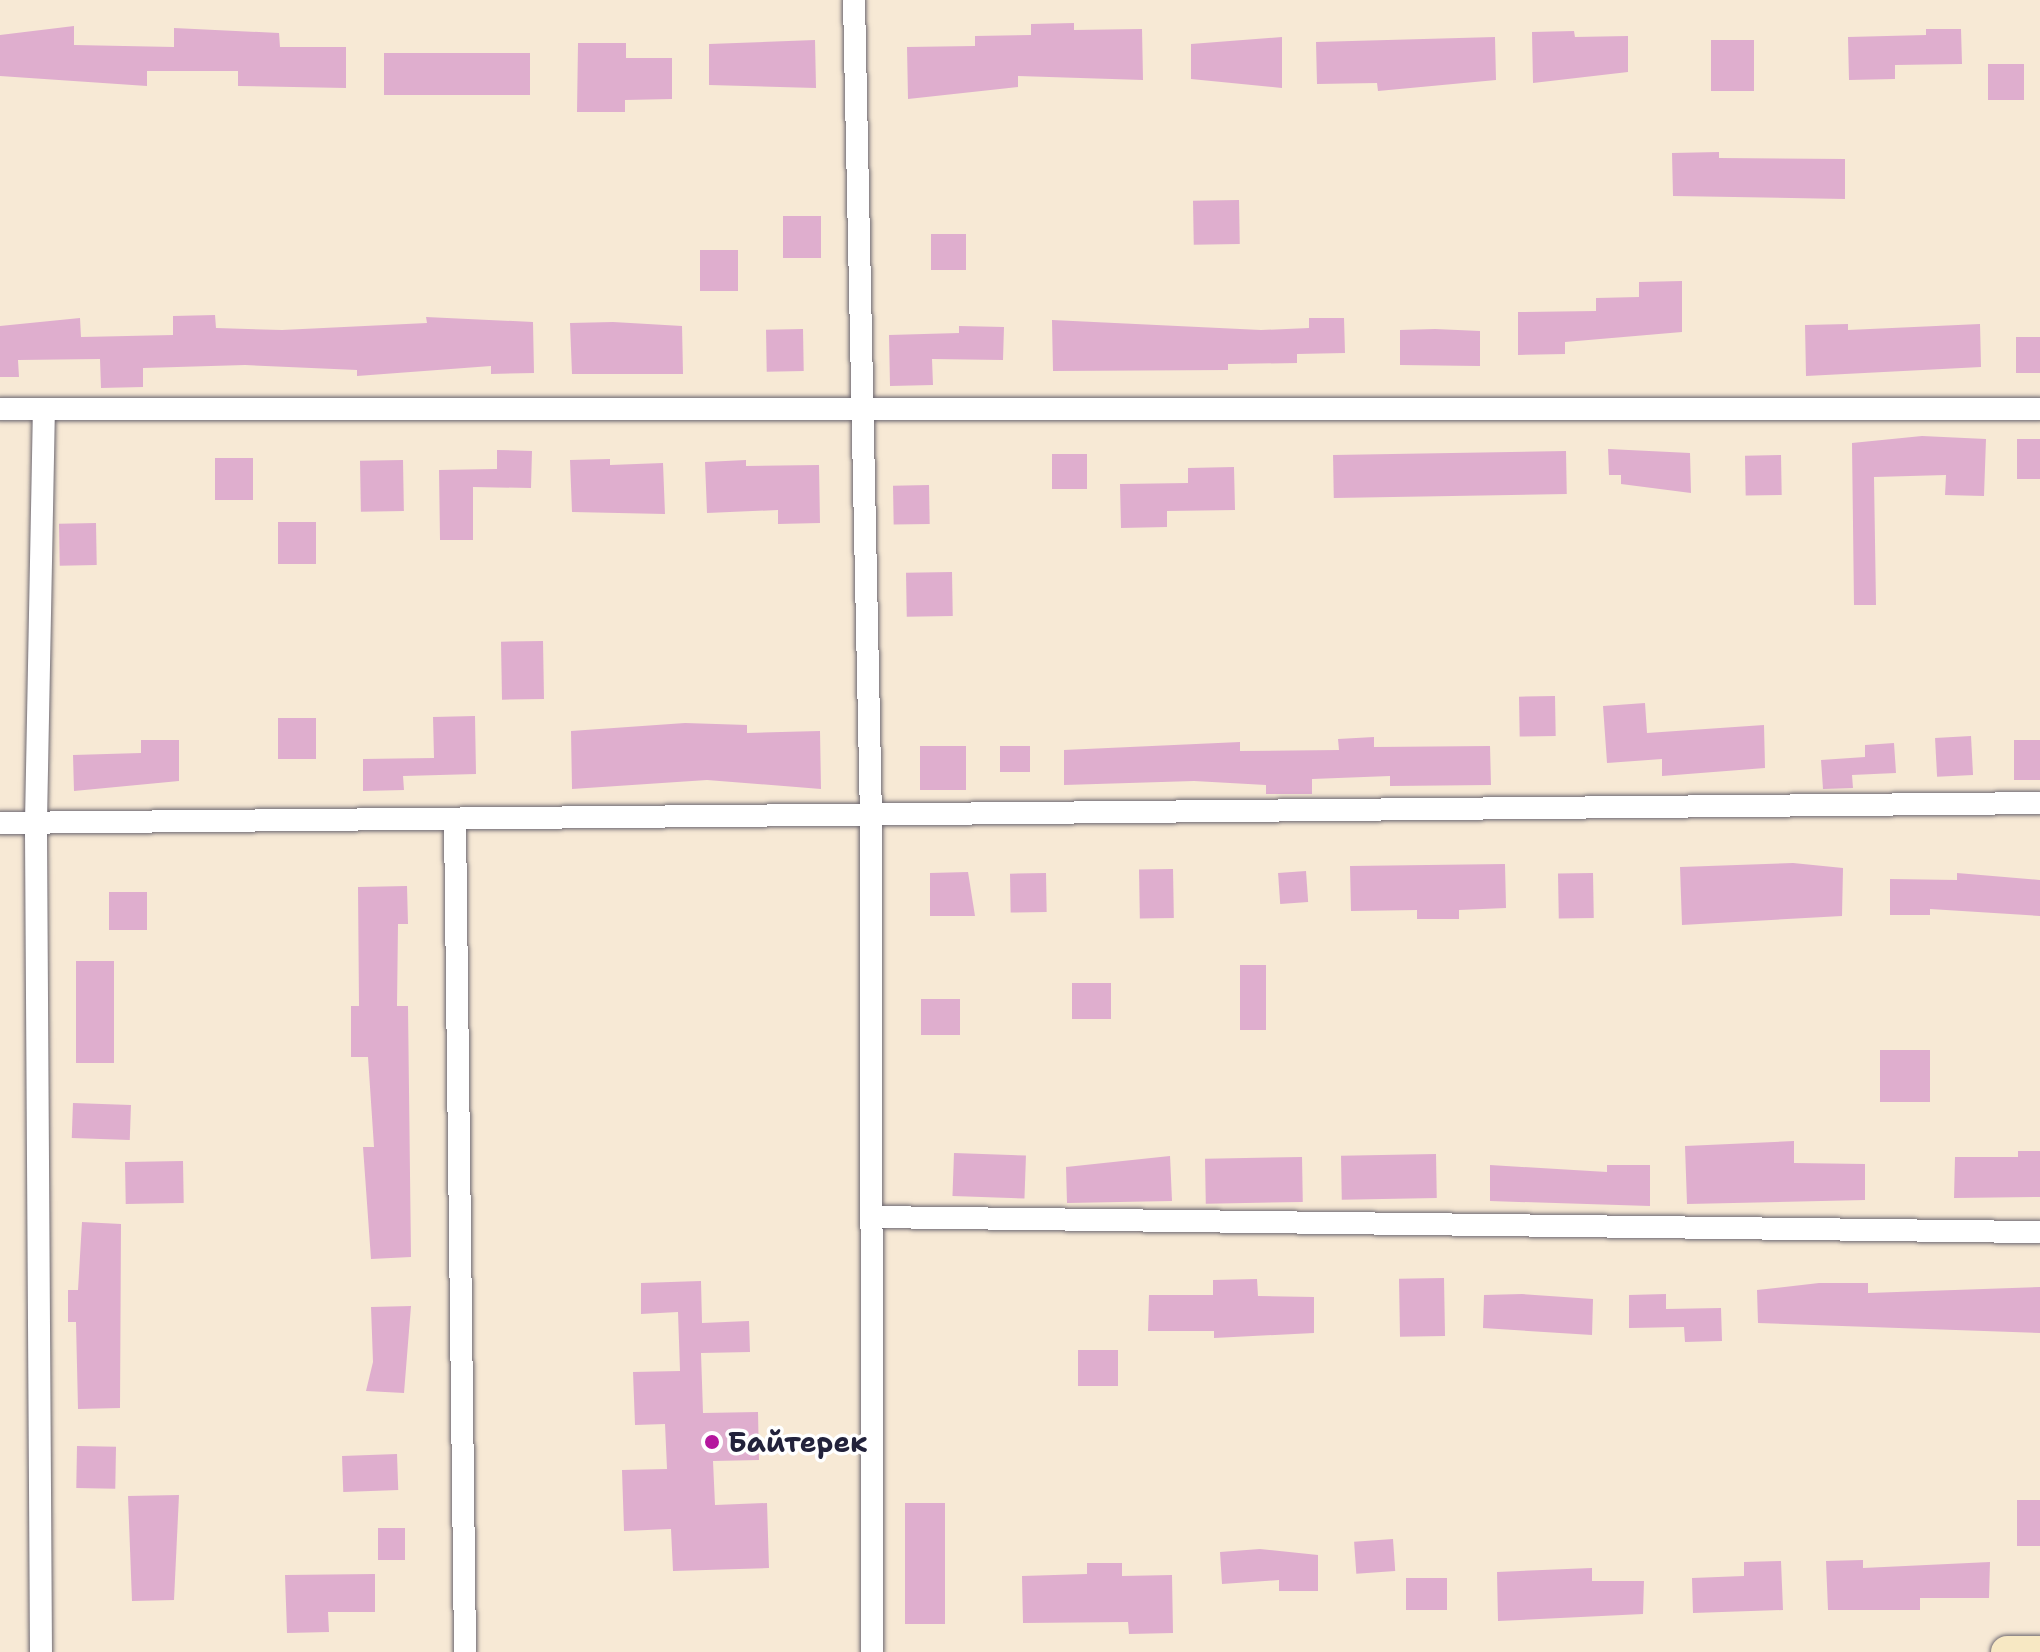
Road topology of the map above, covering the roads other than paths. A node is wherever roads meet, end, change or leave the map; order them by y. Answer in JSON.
{"nodes":[{"id":1,"x":854,"y":0,"type":"edge"},
{"id":2,"x":0,"y":409,"type":"edge"},
{"id":3,"x":44,"y":409,"type":"junction"},
{"id":4,"x":2040,"y":409,"type":"edge"},
{"id":5,"x":858,"y":411,"type":"junction"},
{"id":6,"x":2040,"y":803,"type":"edge"},
{"id":7,"x":871,"y":817,"type":"junction"},
{"id":8,"x":455,"y":820,"type":"junction"},
{"id":9,"x":36,"y":822,"type":"junction"},
{"id":10,"x":0,"y":823,"type":"edge"},
{"id":11,"x":871,"y":1217,"type":"junction"},
{"id":12,"x":2040,"y":1232,"type":"edge"},
{"id":13,"x":41,"y":1652,"type":"edge"},
{"id":14,"x":465,"y":1652,"type":"edge"},
{"id":15,"x":872,"y":1652,"type":"edge"},
{"id":16,"x":2007,"y":1652,"type":"edge"},
{"id":17,"x":2040,"y":1652,"type":"edge"}],
"edges":[{"from":1,"to":5,"type":"street"},
{"from":2,"to":3,"type":"street"},
{"from":3,"to":5,"type":"street"},
{"from":3,"to":9,"type":"street"},
{"from":4,"to":5,"type":"street"},
{"from":5,"to":7,"type":"street"},
{"from":6,"to":7,"type":"street"},
{"from":7,"to":8,"type":"street"},
{"from":7,"to":11,"type":"street"},
{"from":8,"to":9,"type":"street"},
{"from":8,"to":14,"type":"street"},
{"from":9,"to":10,"type":"street"},
{"from":9,"to":13,"type":"street"},
{"from":11,"to":12,"type":"street"},
{"from":11,"to":15,"type":"street"},
{"from":16,"to":17,"type":"street"}]}
